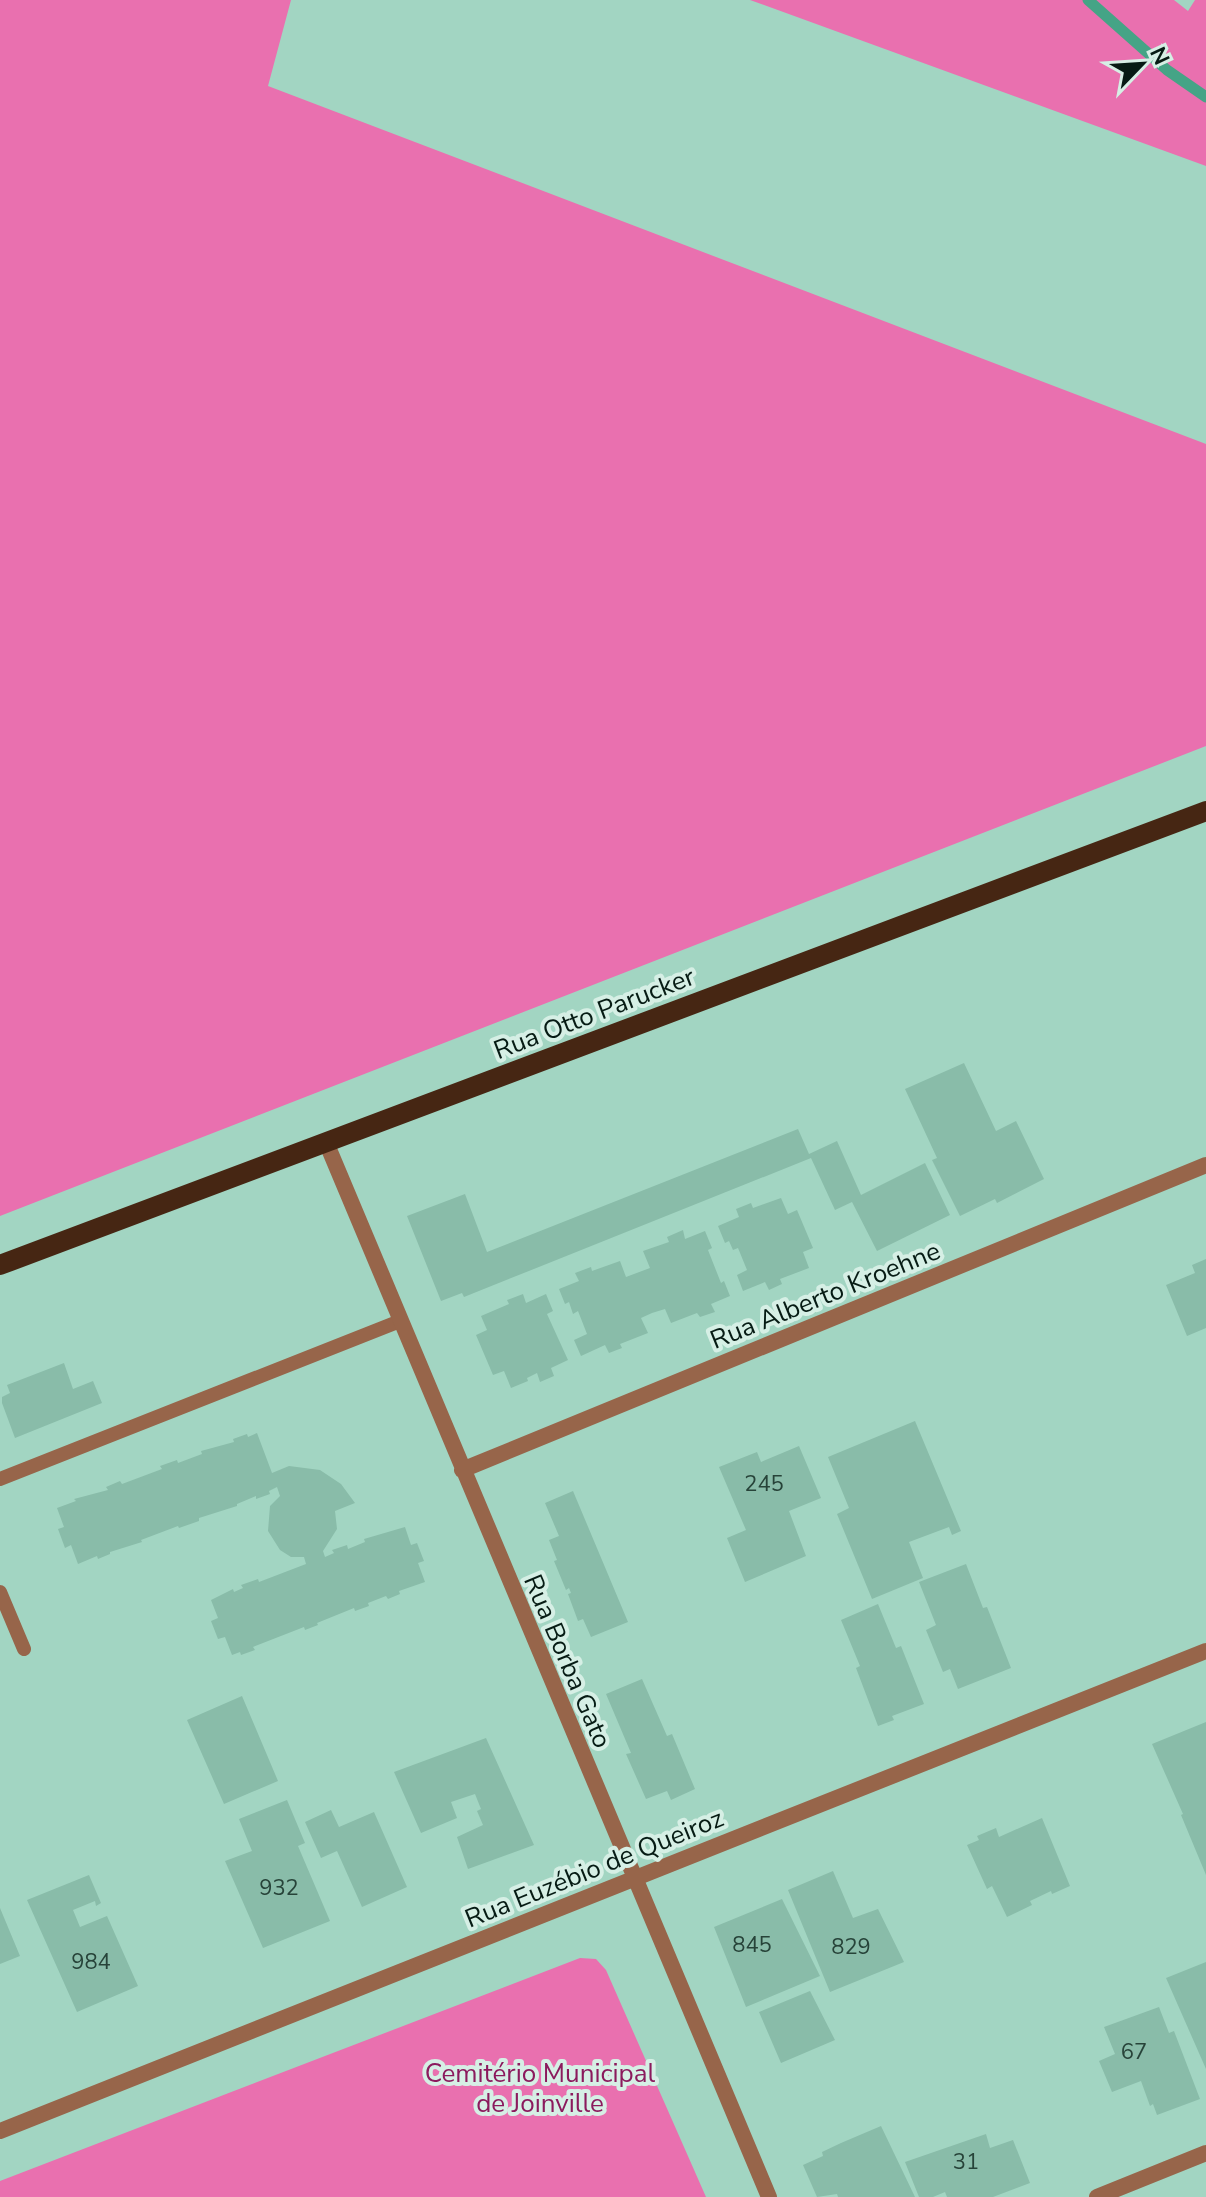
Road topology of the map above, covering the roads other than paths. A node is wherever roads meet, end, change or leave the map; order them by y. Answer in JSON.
{"nodes":[{"id":1,"x":1206,"y":811,"type":"edge"},
{"id":2,"x":326,"y":1142,"type":"junction"},
{"id":3,"x":1206,"y":1165,"type":"edge"},
{"id":4,"x":0,"y":1265,"type":"edge"},
{"id":5,"x":400,"y":1321,"type":"junction"},
{"id":6,"x":462,"y":1470,"type":"junction"},
{"id":7,"x":0,"y":1479,"type":"edge"},
{"id":8,"x":0,"y":1592,"type":"edge"},
{"id":9,"x":24,"y":1649,"type":"dead end"},
{"id":10,"x":1206,"y":1651,"type":"edge"},
{"id":11,"x":633,"y":1878,"type":"junction"},
{"id":12,"x":0,"y":2131,"type":"edge"},
{"id":13,"x":1206,"y":2153,"type":"edge"},
{"id":14,"x":769,"y":2197,"type":"edge"},
{"id":15,"x":1097,"y":2197,"type":"edge"}],
"edges":[{"from":1,"to":2,"type":"main road","name":"Rua Otto Parucker"},
{"from":2,"to":4,"type":"main road","name":"Rua Otto Parucker"},
{"from":2,"to":5,"type":"street","name":"Rua Borba Gato"},
{"from":3,"to":6,"type":"street","name":"Rua Alberto Kroehne"},
{"from":5,"to":6,"type":"street","name":"Rua Borba Gato"},
{"from":5,"to":7,"type":"lane"},
{"from":6,"to":11,"type":"street","name":"Rua Borba Gato"},
{"from":8,"to":9,"type":"lane"},
{"from":10,"to":11,"type":"street","name":"Rua Euzébio de Queiroz"},
{"from":11,"to":12,"type":"street","name":"Rua Euzébio de Queiroz"},
{"from":11,"to":14,"type":"street","name":"Rua Borba Gato"},
{"from":13,"to":15,"type":"street"}]}
